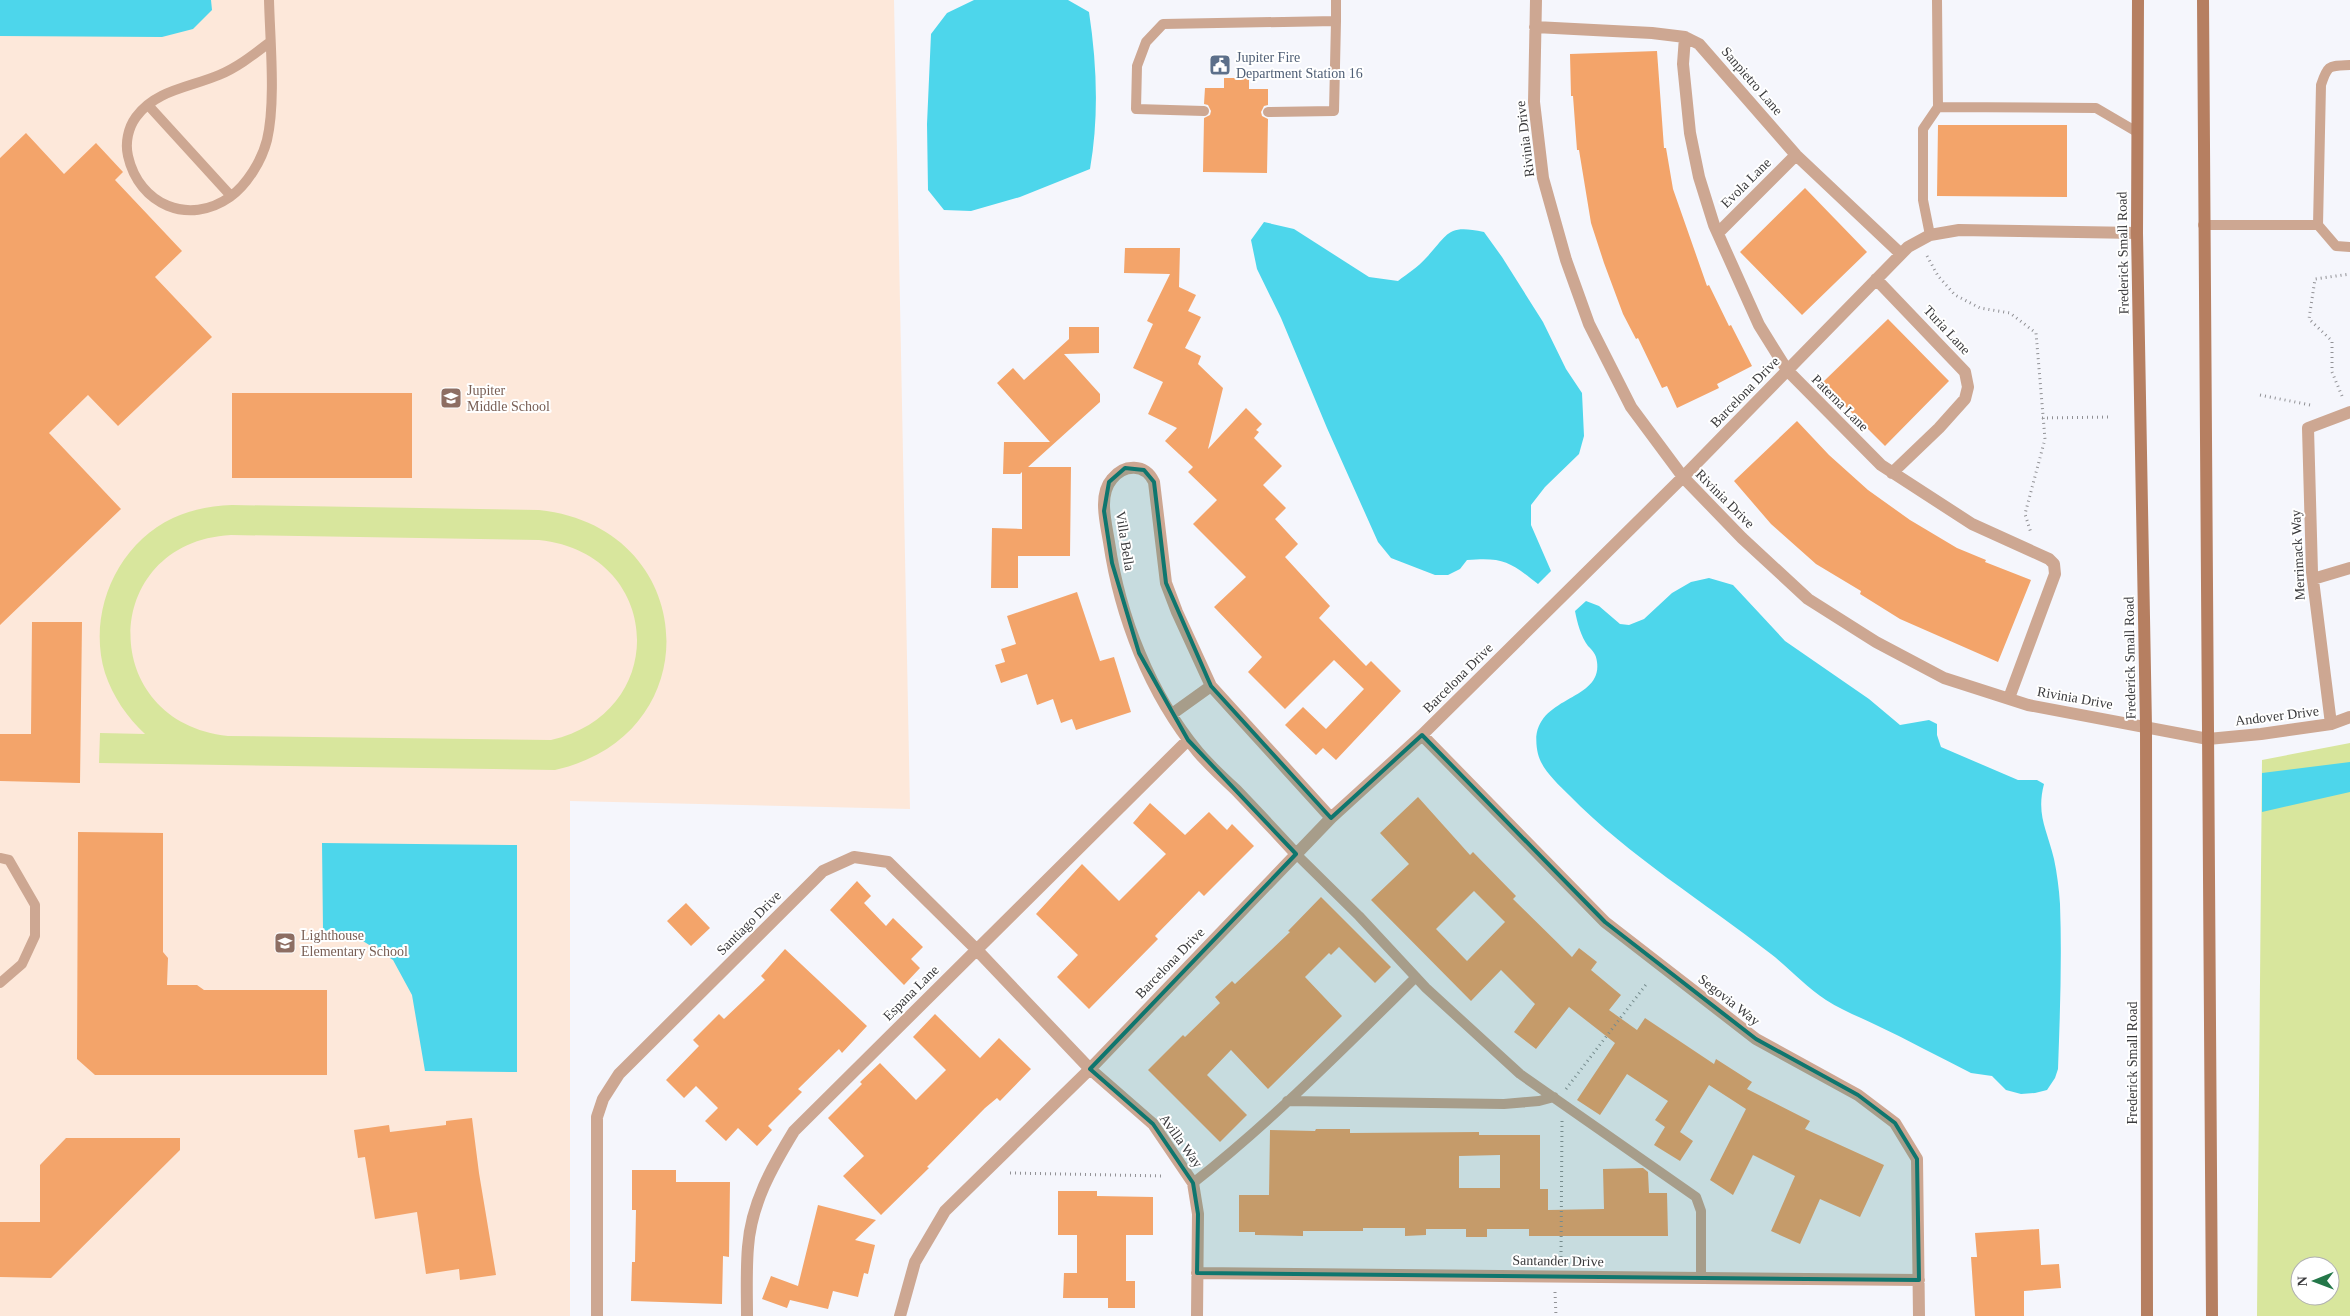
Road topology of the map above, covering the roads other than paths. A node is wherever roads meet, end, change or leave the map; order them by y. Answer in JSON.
{"nodes":[{"id":1,"x":270,"y":0,"type":"edge"},
{"id":2,"x":1336,"y":0,"type":"edge"},
{"id":3,"x":1536,"y":0,"type":"edge"},
{"id":4,"x":1937,"y":0,"type":"edge"},
{"id":5,"x":2138,"y":0,"type":"edge"},
{"id":6,"x":2203,"y":0,"type":"edge"},
{"id":7,"x":1336,"y":21,"type":"junction"},
{"id":8,"x":1535,"y":27,"type":"junction"},
{"id":9,"x":1685,"y":37,"type":"junction"},
{"id":10,"x":270,"y":42,"type":"junction"},
{"id":11,"x":2350,"y":65,"type":"edge"},
{"id":12,"x":148,"y":105,"type":"junction"},
{"id":13,"x":1938,"y":107,"type":"junction"},
{"id":14,"x":1204,"y":111,"type":"dead end"},
{"id":15,"x":1268,"y":112,"type":"dead end"},
{"id":16,"x":2137,"y":132,"type":"junction"},
{"id":17,"x":1796,"y":155,"type":"junction"},
{"id":18,"x":231,"y":196,"type":"junction"},
{"id":19,"x":2203,"y":225,"type":"junction"},
{"id":20,"x":2318,"y":225,"type":"junction"},
{"id":21,"x":1718,"y":233,"type":"junction"},
{"id":22,"x":2137,"y":233,"type":"junction"},
{"id":23,"x":1930,"y":235,"type":"junction"},
{"id":24,"x":2350,"y":247,"type":"edge"},
{"id":25,"x":1901,"y":254,"type":"junction"},
{"id":26,"x":1876,"y":279,"type":"junction"},
{"id":27,"x":1787,"y":370,"type":"junction"},
{"id":28,"x":2350,"y":412,"type":"edge"},
{"id":29,"x":1892,"y":473,"type":"junction"},
{"id":30,"x":1683,"y":477,"type":"junction"},
{"id":31,"x":2350,"y":568,"type":"edge"},
{"id":32,"x":2313,"y":579,"type":"junction"},
{"id":33,"x":1211,"y":686,"type":"junction"},
{"id":34,"x":2009,"y":698,"type":"junction"},
{"id":35,"x":1172,"y":714,"type":"junction"},
{"id":36,"x":2350,"y":717,"type":"edge"},
{"id":37,"x":2331,"y":724,"type":"junction"},
{"id":38,"x":2146,"y":727,"type":"junction"},
{"id":39,"x":1422,"y":735,"type":"junction"},
{"id":40,"x":2208,"y":739,"type":"junction"},
{"id":41,"x":1188,"y":740,"type":"junction"},
{"id":42,"x":1331,"y":818,"type":"junction"},
{"id":43,"x":1296,"y":854,"type":"junction"},
{"id":44,"x":0,"y":858,"type":"edge"},
{"id":45,"x":976,"y":949,"type":"junction"},
{"id":46,"x":1416,"y":977,"type":"junction"},
{"id":47,"x":0,"y":983,"type":"edge"},
{"id":48,"x":1090,"y":1069,"type":"junction"},
{"id":49,"x":1558,"y":1095,"type":"junction"},
{"id":50,"x":1286,"y":1101,"type":"junction"},
{"id":51,"x":1193,"y":1184,"type":"junction"},
{"id":52,"x":1197,"y":1273,"type":"junction"},
{"id":53,"x":1701,"y":1278,"type":"junction"},
{"id":54,"x":1919,"y":1280,"type":"junction"},
{"id":55,"x":597,"y":1316,"type":"edge"},
{"id":56,"x":747,"y":1316,"type":"edge"},
{"id":57,"x":900,"y":1316,"type":"edge"},
{"id":58,"x":1197,"y":1316,"type":"edge"},
{"id":59,"x":1919,"y":1316,"type":"edge"},
{"id":60,"x":2147,"y":1316,"type":"edge"},
{"id":61,"x":2212,"y":1316,"type":"edge"}],
"edges":[{"from":1,"to":10,"type":"lane"},
{"from":2,"to":7,"type":"lane"},
{"from":3,"to":8,"type":"street","name":"Rivinia Drive"},
{"from":4,"to":13,"type":"lane"},
{"from":5,"to":16,"type":"street","name":"Frederick Small Road"},
{"from":6,"to":19,"type":"street"},
{"from":7,"to":14,"type":"lane"},
{"from":7,"to":15,"type":"lane"},
{"from":8,"to":9,"type":"street","name":"Sanpietro Lane"},
{"from":8,"to":30,"type":"street","name":"Rivinia Drive"},
{"from":9,"to":17,"type":"street","name":"Sanpietro Lane"},
{"from":9,"to":21,"type":"street","name":"Paterna Lane"},
{"from":10,"to":12,"type":"lane"},
{"from":10,"to":18,"type":"lane"},
{"from":11,"to":20,"type":"lane"},
{"from":12,"to":18,"type":"lane"},
{"from":12,"to":18,"type":"lane"},
{"from":13,"to":16,"type":"lane"},
{"from":13,"to":23,"type":"lane"},
{"from":16,"to":22,"type":"street","name":"Frederick Small Road"},
{"from":17,"to":21,"type":"street","name":"Evola Lane"},
{"from":17,"to":25,"type":"street","name":"Sanpietro Lane"},
{"from":19,"to":20,"type":"lane"},
{"from":19,"to":40,"type":"street"},
{"from":20,"to":24,"type":"lane"},
{"from":21,"to":27,"type":"street","name":"Paterna Lane"},
{"from":22,"to":23,"type":"street","name":"Barcelona Drive"},
{"from":22,"to":38,"type":"street","name":"Frederick Small Road"},
{"from":23,"to":25,"type":"street","name":"Barcelona Drive"},
{"from":25,"to":26,"type":"street","name":"Barcelona Drive"},
{"from":26,"to":27,"type":"street","name":"Barcelona Drive"},
{"from":26,"to":29,"type":"street","name":"Turia Lane"},
{"from":27,"to":29,"type":"street","name":"Paterna Lane"},
{"from":27,"to":30,"type":"street","name":"Barcelona Drive"},
{"from":28,"to":32,"type":"street","name":"Merrimack Way"},
{"from":29,"to":34,"type":"street","name":"Paterna Lane"},
{"from":30,"to":34,"type":"street","name":"Rivinia Drive"},
{"from":30,"to":39,"type":"street","name":"Barcelona Drive"},
{"from":31,"to":32,"type":"street"},
{"from":32,"to":37,"type":"street","name":"Merrimack Way"},
{"from":33,"to":35,"type":"street"},
{"from":33,"to":35,"type":"street","name":"Villa Bella"},
{"from":33,"to":42,"type":"street","name":"Villa Bella"},
{"from":34,"to":38,"type":"street","name":"Rivinia Drive"},
{"from":35,"to":41,"type":"street","name":"Villa Bella"},
{"from":36,"to":37,"type":"street","name":"Andover Drive"},
{"from":37,"to":40,"type":"street","name":"Andover Drive"},
{"from":38,"to":40,"type":"street","name":"Rivinia Drive"},
{"from":38,"to":60,"type":"street","name":"Frederick Small Road"},
{"from":39,"to":42,"type":"street","name":"Barcelona Drive"},
{"from":39,"to":54,"type":"street","name":"Segovia Way"},
{"from":40,"to":61,"type":"street"},
{"from":41,"to":43,"type":"street","name":"Villa Bella"},
{"from":41,"to":45,"type":"street","name":"Espana Lane"},
{"from":42,"to":43,"type":"street","name":"Barcelona Drive"},
{"from":43,"to":46,"type":"lane"},
{"from":43,"to":48,"type":"street","name":"Barcelona Drive"},
{"from":44,"to":47,"type":"lane"},
{"from":45,"to":48,"type":"street","name":"Santiago Drive"},
{"from":45,"to":55,"type":"street","name":"Santiago Drive"},
{"from":45,"to":56,"type":"street","name":"Espana Lane"},
{"from":46,"to":49,"type":"lane"},
{"from":46,"to":50,"type":"lane"},
{"from":48,"to":51,"type":"street","name":"Avilla Way"},
{"from":48,"to":57,"type":"street","name":"Barcelona Drive"},
{"from":49,"to":50,"type":"lane"},
{"from":49,"to":53,"type":"lane"},
{"from":50,"to":51,"type":"lane"},
{"from":51,"to":52,"type":"street","name":"Avilla Way"},
{"from":52,"to":53,"type":"street","name":"Santander Drive"},
{"from":52,"to":58,"type":"street","name":"Avilla Way"},
{"from":53,"to":54,"type":"street","name":"Santander Drive"},
{"from":54,"to":59,"type":"street","name":"Segovia Way"}]}
